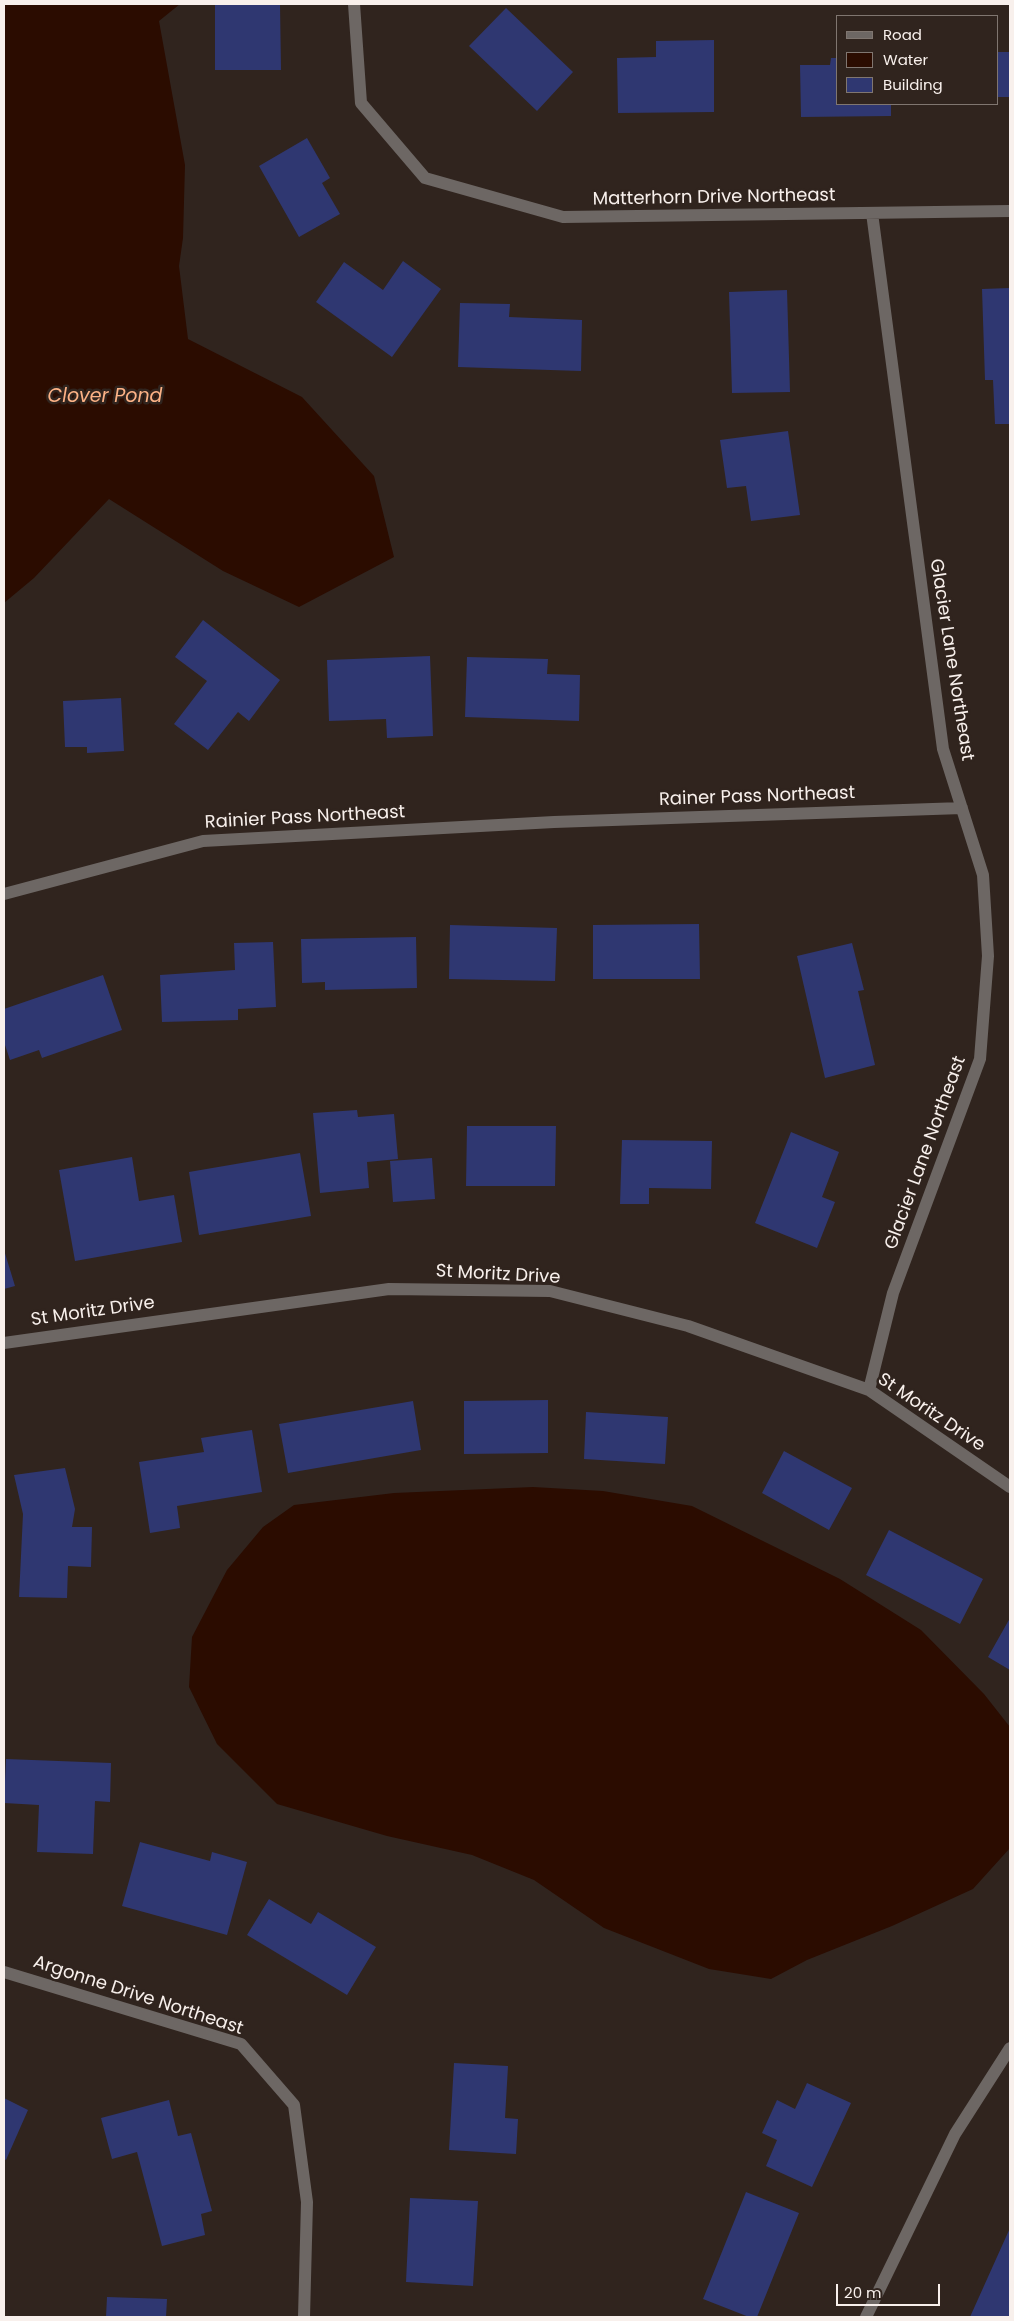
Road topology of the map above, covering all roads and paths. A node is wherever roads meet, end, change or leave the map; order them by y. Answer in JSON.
{"nodes":[{"id":1,"x":354,"y":4,"type":"edge"},
{"id":2,"x":1010,"y":211,"type":"edge"},
{"id":3,"x":872,"y":213,"type":"junction"},
{"id":4,"x":962,"y":808,"type":"junction"},
{"id":5,"x":554,"y":822,"type":"joint"},
{"id":6,"x":4,"y":894,"type":"edge"},
{"id":7,"x":4,"y":1343,"type":"edge"},
{"id":8,"x":869,"y":1390,"type":"junction"},
{"id":9,"x":1010,"y":1487,"type":"edge"},
{"id":10,"x":4,"y":1972,"type":"edge"},
{"id":11,"x":1010,"y":2048,"type":"edge"},
{"id":12,"x":304,"y":2317,"type":"edge"},
{"id":13,"x":866,"y":2317,"type":"edge"}],
"edges":[{"from":1,"to":3,"type":"street","name":"Matterhorn Drive Northeast"},
{"from":2,"to":3,"type":"street","name":"Matterhorn Drive Northeast"},
{"from":3,"to":4,"type":"street","name":"Glacier Lane Northeast"},
{"from":4,"to":5,"type":"street","name":"Rainer Pass Northeast"},
{"from":4,"to":8,"type":"street","name":"Glacier Lane Northeast"},
{"from":5,"to":6,"type":"street","name":"Rainier Pass Northeast"},
{"from":7,"to":8,"type":"street","name":"St Moritz Drive"},
{"from":8,"to":9,"type":"street","name":"St Moritz Drive"},
{"from":10,"to":12,"type":"street","name":"Argonne Drive Northeast"},
{"from":11,"to":13,"type":"street"}]}
